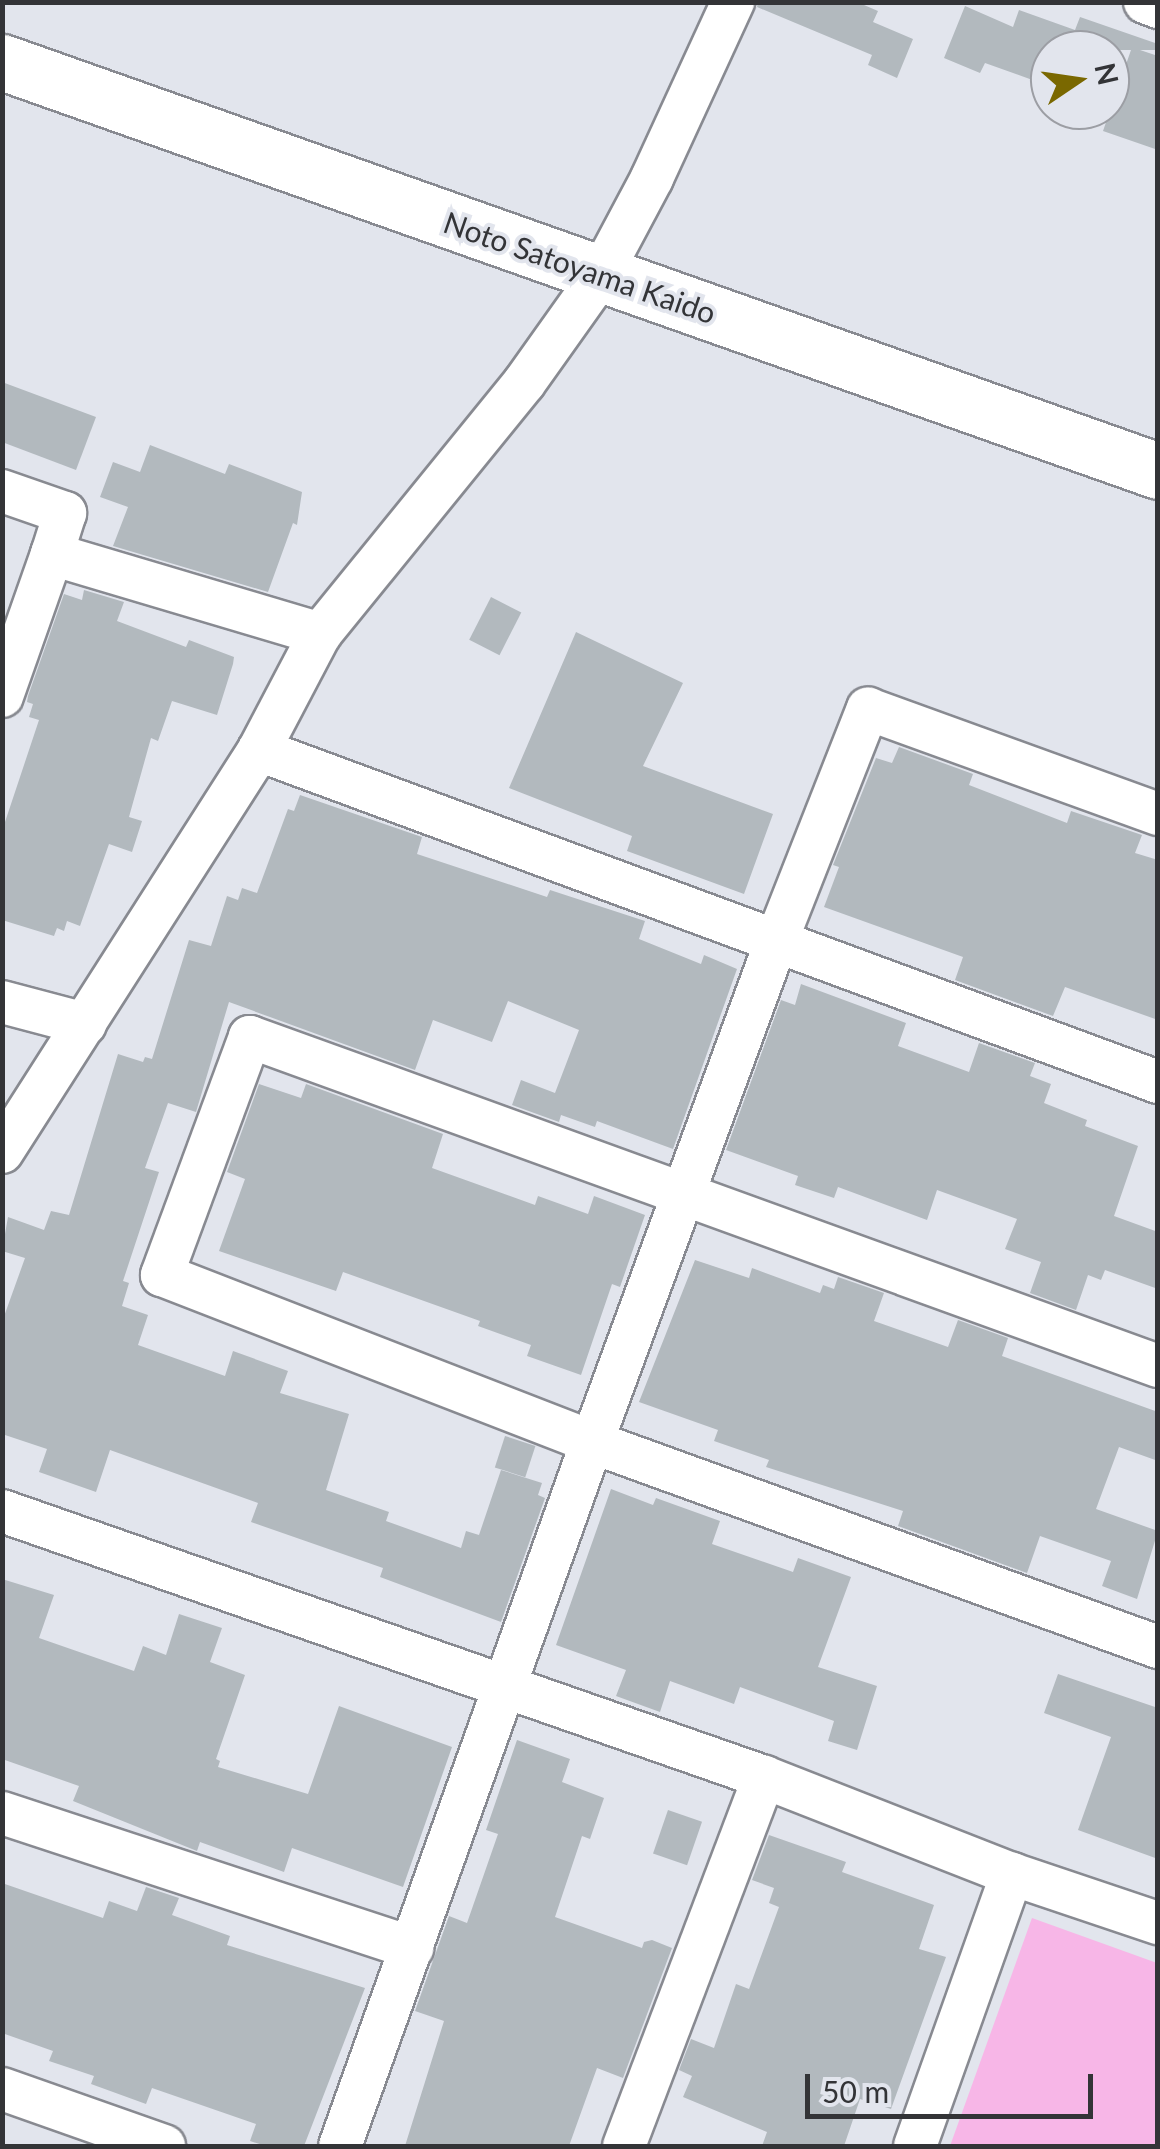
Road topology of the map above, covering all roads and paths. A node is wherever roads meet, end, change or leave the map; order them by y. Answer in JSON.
{"nodes":[{"id":1,"x":734,"y":2,"type":"edge"},
{"id":2,"x":1144,"y":2,"type":"edge"},
{"id":3,"x":1158,"y":7,"type":"edge"},
{"id":4,"x":2,"y":62,"type":"edge"},
{"id":5,"x":600,"y":276,"type":"junction"},
{"id":6,"x":1158,"y":471,"type":"edge"},
{"id":7,"x":2,"y":491,"type":"edge"},
{"id":8,"x":52,"y":554,"type":"junction"},
{"id":9,"x":320,"y":634,"type":"junction"},
{"id":10,"x":2,"y":696,"type":"edge"},
{"id":11,"x":259,"y":750,"type":"junction"},
{"id":12,"x":1158,"y":814,"type":"edge"},
{"id":13,"x":776,"y":942,"type":"junction"},
{"id":14,"x":2,"y":1002,"type":"edge"},
{"id":15,"x":84,"y":1024,"type":"junction"},
{"id":16,"x":1158,"y":1082,"type":"edge"},
{"id":17,"x":2,"y":1152,"type":"edge"},
{"id":18,"x":684,"y":1196,"type":"junction"},
{"id":19,"x":1158,"y":1366,"type":"edge"},
{"id":20,"x":592,"y":1442,"type":"junction"},
{"id":21,"x":2,"y":1511,"type":"edge"},
{"id":22,"x":1158,"y":1647,"type":"edge"},
{"id":23,"x":504,"y":1690,"type":"junction"},
{"id":24,"x":764,"y":1776,"type":"junction"},
{"id":25,"x":2,"y":1813,"type":"edge"},
{"id":26,"x":1012,"y":1874,"type":"junction"},
{"id":27,"x":1158,"y":1923,"type":"edge"},
{"id":28,"x":412,"y":1948,"type":"junction"},
{"id":29,"x":2,"y":2089,"type":"edge"},
{"id":30,"x":164,"y":2146,"type":"edge"},
{"id":31,"x":340,"y":2146,"type":"edge"},
{"id":32,"x":624,"y":2146,"type":"edge"},
{"id":33,"x":915,"y":2146,"type":"edge"}],
"edges":[{"from":1,"to":5,"type":"street"},
{"from":2,"to":3,"type":"street"},
{"from":4,"to":5,"type":"main road","name":"Noto Satoyama Kaido"},
{"from":5,"to":6,"type":"main road","name":"Noto Satoyama Kaido"},
{"from":5,"to":9,"type":"street"},
{"from":7,"to":8,"type":"street"},
{"from":8,"to":9,"type":"street"},
{"from":8,"to":10,"type":"street"},
{"from":9,"to":11,"type":"street"},
{"from":11,"to":13,"type":"street"},
{"from":11,"to":15,"type":"street"},
{"from":12,"to":13,"type":"street"},
{"from":13,"to":16,"type":"street"},
{"from":13,"to":18,"type":"street"},
{"from":14,"to":15,"type":"street"},
{"from":15,"to":17,"type":"street"},
{"from":18,"to":19,"type":"street"},
{"from":18,"to":20,"type":"street"},
{"from":18,"to":20,"type":"street"},
{"from":20,"to":22,"type":"street"},
{"from":20,"to":23,"type":"street"},
{"from":21,"to":23,"type":"street"},
{"from":23,"to":24,"type":"street"},
{"from":23,"to":28,"type":"street"},
{"from":24,"to":26,"type":"street"},
{"from":24,"to":32,"type":"street"},
{"from":25,"to":28,"type":"street"},
{"from":26,"to":27,"type":"street"},
{"from":26,"to":33,"type":"street"},
{"from":28,"to":31,"type":"street"},
{"from":29,"to":30,"type":"street"}]}
